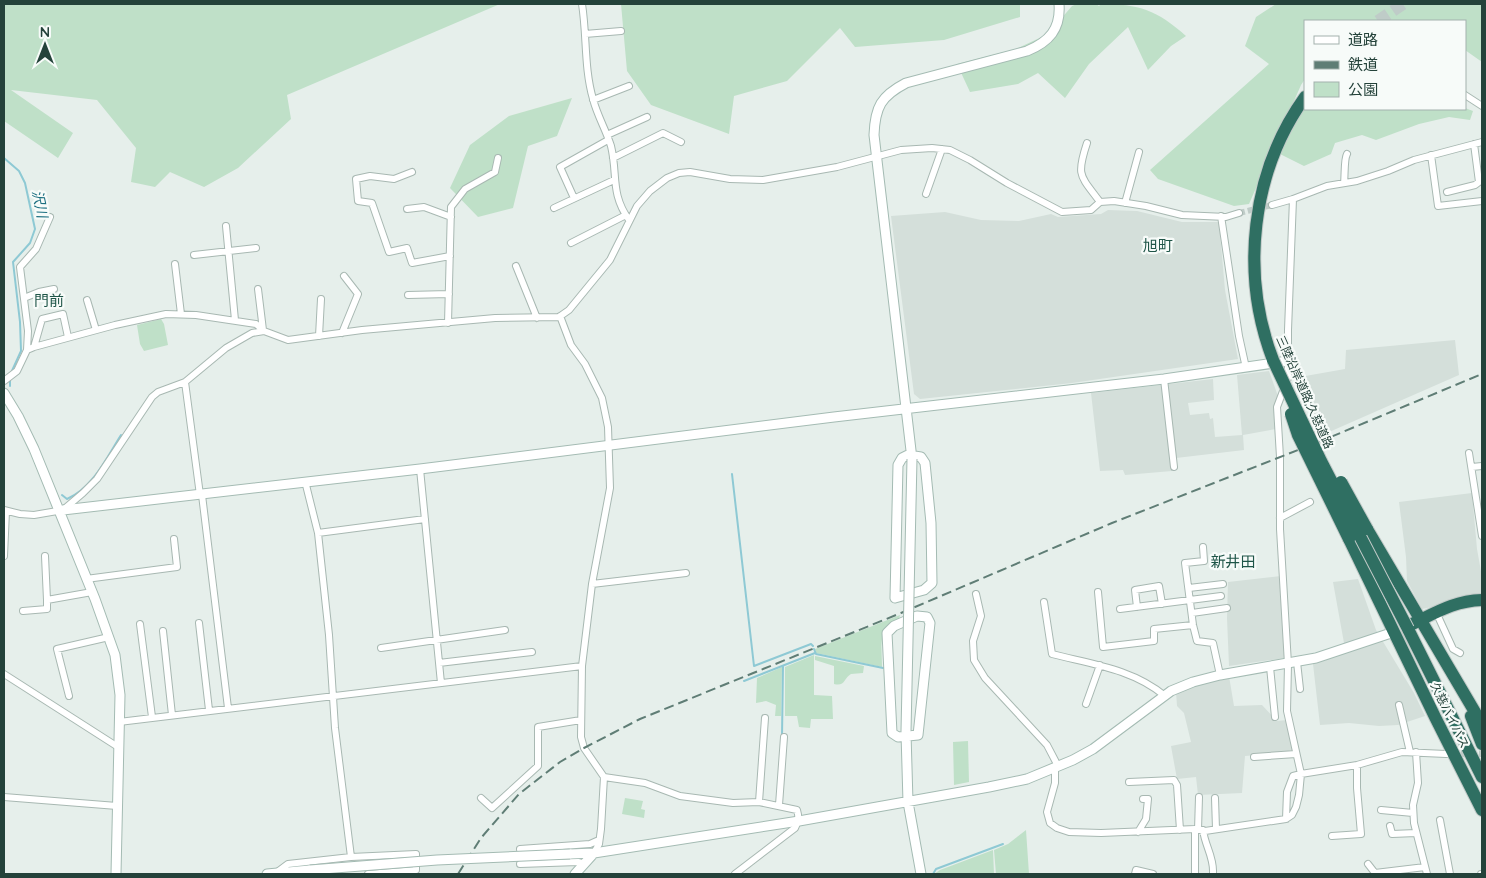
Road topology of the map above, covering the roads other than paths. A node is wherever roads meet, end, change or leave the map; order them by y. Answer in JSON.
{"nodes":[{"id":1,"x":582,"y":4,"type":"edge"},
{"id":2,"x":1059,"y":4,"type":"edge"},
{"id":3,"x":621,"y":31,"type":"dead end"},
{"id":4,"x":585,"y":34,"type":"junction"},
{"id":5,"x":629,"y":86,"type":"dead end"},
{"id":6,"x":1466,"y":96,"type":"edge"},
{"id":7,"x":1304,"y":99,"type":"edge"},
{"id":8,"x":593,"y":100,"type":"junction"},
{"id":9,"x":1482,"y":106,"type":"edge"},
{"id":10,"x":647,"y":117,"type":"dead end"},
{"id":11,"x":607,"y":138,"type":"junction"},
{"id":12,"x":681,"y":142,"type":"dead end"},
{"id":13,"x":1482,"y":142,"type":"edge"},
{"id":14,"x":1087,"y":143,"type":"dead end"},
{"id":15,"x":1474,"y":144,"type":"junction"},
{"id":16,"x":942,"y":149,"type":"junction"},
{"id":17,"x":1138,"y":152,"type":"dead end"},
{"id":18,"x":1347,"y":154,"type":"dead end"},
{"id":19,"x":1431,"y":155,"type":"junction"},
{"id":20,"x":877,"y":157,"type":"junction"},
{"id":21,"x":498,"y":158,"type":"dead end"},
{"id":22,"x":613,"y":158,"type":"junction"},
{"id":23,"x":1480,"y":171,"type":"edge"},
{"id":24,"x":412,"y":172,"type":"dead end"},
{"id":25,"x":614,"y":180,"type":"junction"},
{"id":26,"x":1344,"y":183,"type":"junction"},
{"id":27,"x":1447,"y":192,"type":"dead end"},
{"id":28,"x":926,"y":194,"type":"dead end"},
{"id":29,"x":574,"y":198,"type":"junction"},
{"id":30,"x":1293,"y":199,"type":"junction"},
{"id":31,"x":1482,"y":201,"type":"edge"},
{"id":32,"x":1100,"y":202,"type":"junction"},
{"id":33,"x":1124,"y":202,"type":"junction"},
{"id":34,"x":1272,"y":205,"type":"tunnel mouth"},
{"id":35,"x":554,"y":208,"type":"dead end"},
{"id":36,"x":407,"y":210,"type":"dead end"},
{"id":37,"x":1239,"y":213,"type":"tunnel mouth"},
{"id":38,"x":1221,"y":216,"type":"junction"},
{"id":39,"x":50,"y":217,"type":"dead end"},
{"id":40,"x":451,"y":217,"type":"junction"},
{"id":41,"x":627,"y":218,"type":"junction"},
{"id":42,"x":226,"y":226,"type":"dead end"},
{"id":43,"x":572,"y":243,"type":"dead end"},
{"id":44,"x":256,"y":248,"type":"dead end"},
{"id":45,"x":229,"y":252,"type":"junction"},
{"id":46,"x":194,"y":255,"type":"dead end"},
{"id":47,"x":450,"y":256,"type":"junction"},
{"id":48,"x":175,"y":264,"type":"dead end"},
{"id":49,"x":516,"y":266,"type":"dead end"},
{"id":50,"x":344,"y":276,"type":"dead end"},
{"id":51,"x":54,"y":289,"type":"dead end"},
{"id":52,"x":258,"y":289,"type":"dead end"},
{"id":53,"x":449,"y":294,"type":"junction"},
{"id":54,"x":408,"y":295,"type":"dead end"},
{"id":55,"x":24,"y":298,"type":"junction"},
{"id":56,"x":321,"y":299,"type":"dead end"},
{"id":57,"x":87,"y":300,"type":"dead end"},
{"id":58,"x":181,"y":314,"type":"junction"},
{"id":59,"x":560,"y":316,"type":"junction"},
{"id":60,"x":537,"y":318,"type":"junction"},
{"id":61,"x":235,"y":320,"type":"junction"},
{"id":62,"x":448,"y":323,"type":"junction"},
{"id":63,"x":96,"y":330,"type":"junction"},
{"id":64,"x":263,"y":331,"type":"junction"},
{"id":65,"x":342,"y":333,"type":"junction"},
{"id":66,"x":319,"y":336,"type":"junction"},
{"id":67,"x":68,"y":337,"type":"junction"},
{"id":68,"x":34,"y":347,"type":"junction"},
{"id":69,"x":27,"y":350,"type":"junction"},
{"id":70,"x":1273,"y":360,"type":"junction"},
{"id":71,"x":1288,"y":361,"type":"junction"},
{"id":72,"x":1246,"y":368,"type":"junction"},
{"id":73,"x":1164,"y":379,"type":"junction"},
{"id":74,"x":4,"y":381,"type":"edge"},
{"id":75,"x":185,"y":382,"type":"junction"},
{"id":76,"x":4,"y":393,"type":"edge"},
{"id":77,"x":906,"y":408,"type":"junction"},
{"id":78,"x":608,"y":446,"type":"junction"},
{"id":79,"x":1469,"y":453,"type":"dead end"},
{"id":80,"x":912,"y":457,"type":"junction"},
{"id":81,"x":1482,"y":466,"type":"edge"},
{"id":82,"x":1174,"y":467,"type":"dead end"},
{"id":83,"x":1472,"y":467,"type":"junction"},
{"id":84,"x":420,"y":469,"type":"junction"},
{"id":85,"x":305,"y":482,"type":"junction"},
{"id":86,"x":201,"y":495,"type":"junction"},
{"id":87,"x":1310,"y":502,"type":"dead end"},
{"id":88,"x":5,"y":510,"type":"edge"},
{"id":89,"x":60,"y":511,"type":"junction"},
{"id":90,"x":1280,"y":518,"type":"junction"},
{"id":91,"x":425,"y":519,"type":"junction"},
{"id":92,"x":318,"y":532,"type":"junction"},
{"id":93,"x":1482,"y":536,"type":"edge"},
{"id":94,"x":174,"y":539,"type":"dead end"},
{"id":95,"x":1203,"y":547,"type":"dead end"},
{"id":96,"x":4,"y":556,"type":"edge"},
{"id":97,"x":45,"y":556,"type":"dead end"},
{"id":98,"x":686,"y":573,"type":"dead end"},
{"id":99,"x":86,"y":579,"type":"junction"},
{"id":100,"x":592,"y":584,"type":"junction"},
{"id":101,"x":1223,"y":584,"type":"dead end"},
{"id":102,"x":1189,"y":588,"type":"junction"},
{"id":103,"x":92,"y":592,"type":"junction"},
{"id":104,"x":1098,"y":592,"type":"dead end"},
{"id":105,"x":976,"y":594,"type":"dead end"},
{"id":106,"x":1221,"y":596,"type":"dead end"},
{"id":107,"x":47,"y":600,"type":"junction"},
{"id":108,"x":1190,"y":600,"type":"junction"},
{"id":109,"x":1482,"y":600,"type":"edge"},
{"id":110,"x":1044,"y":602,"type":"dead end"},
{"id":111,"x":1162,"y":604,"type":"junction"},
{"id":112,"x":1137,"y":607,"type":"junction"},
{"id":113,"x":1227,"y":608,"type":"dead end"},
{"id":114,"x":1120,"y":609,"type":"dead end"},
{"id":115,"x":23,"y":611,"type":"dead end"},
{"id":116,"x":1436,"y":611,"type":"junction"},
{"id":117,"x":1192,"y":612,"type":"junction"},
{"id":118,"x":1420,"y":620,"type":"junction"},
{"id":119,"x":199,"y":623,"type":"dead end"},
{"id":120,"x":140,"y":624,"type":"dead end"},
{"id":121,"x":1193,"y":625,"type":"junction"},
{"id":122,"x":505,"y":630,"type":"dead end"},
{"id":123,"x":163,"y":632,"type":"dead end"},
{"id":124,"x":1394,"y":632,"type":"junction"},
{"id":125,"x":109,"y":637,"type":"junction"},
{"id":126,"x":437,"y":641,"type":"junction"},
{"id":127,"x":382,"y":648,"type":"dead end"},
{"id":128,"x":532,"y":652,"type":"dead end"},
{"id":129,"x":1460,"y":653,"type":"dead end"},
{"id":130,"x":439,"y":663,"type":"junction"},
{"id":131,"x":1292,"y":663,"type":"junction"},
{"id":132,"x":1100,"y":665,"type":"junction"},
{"id":133,"x":582,"y":666,"type":"junction"},
{"id":134,"x":1270,"y":667,"type":"junction"},
{"id":135,"x":4,"y":674,"type":"edge"},
{"id":136,"x":1220,"y":675,"type":"junction"},
{"id":137,"x":441,"y":682,"type":"junction"},
{"id":138,"x":1459,"y":684,"type":"junction"},
{"id":139,"x":1300,"y":689,"type":"dead end"},
{"id":140,"x":69,"y":696,"type":"dead end"},
{"id":141,"x":332,"y":696,"type":"junction"},
{"id":142,"x":1165,"y":696,"type":"junction"},
{"id":143,"x":1086,"y":704,"type":"dead end"},
{"id":144,"x":1399,"y":705,"type":"dead end"},
{"id":145,"x":228,"y":708,"type":"junction"},
{"id":146,"x":209,"y":710,"type":"junction"},
{"id":147,"x":172,"y":715,"type":"junction"},
{"id":148,"x":152,"y":717,"type":"junction"},
{"id":149,"x":1275,"y":717,"type":"dead end"},
{"id":150,"x":1454,"y":717,"type":"junction"},
{"id":151,"x":765,"y":718,"type":"dead end"},
{"id":152,"x":581,"y":720,"type":"junction"},
{"id":153,"x":119,"y":722,"type":"junction"},
{"id":154,"x":1482,"y":724,"type":"edge"},
{"id":155,"x":906,"y":734,"type":"junction"},
{"id":156,"x":784,"y":737,"type":"dead end"},
{"id":157,"x":1482,"y":744,"type":"edge"},
{"id":158,"x":118,"y":748,"type":"junction"},
{"id":159,"x":1413,"y":752,"type":"junction"},
{"id":160,"x":1296,"y":754,"type":"junction"},
{"id":161,"x":1446,"y":754,"type":"tunnel mouth"},
{"id":162,"x":1254,"y":757,"type":"dead end"},
{"id":163,"x":1357,"y":765,"type":"junction"},
{"id":164,"x":1482,"y":766,"type":"edge"},
{"id":165,"x":1056,"y":767,"type":"junction"},
{"id":166,"x":1301,"y":774,"type":"junction"},
{"id":167,"x":604,"y":777,"type":"junction"},
{"id":168,"x":1482,"y":777,"type":"edge"},
{"id":169,"x":1129,"y":782,"type":"dead end"},
{"id":170,"x":4,"y":797,"type":"edge"},
{"id":171,"x":1199,"y":797,"type":"dead end"},
{"id":172,"x":481,"y":798,"type":"dead end"},
{"id":173,"x":1215,"y":798,"type":"dead end"},
{"id":174,"x":1143,"y":799,"type":"dead end"},
{"id":175,"x":758,"y":802,"type":"junction"},
{"id":176,"x":908,"y":802,"type":"junction"},
{"id":177,"x":780,"y":805,"type":"junction"},
{"id":178,"x":117,"y":806,"type":"junction"},
{"id":179,"x":1381,"y":810,"type":"dead end"},
{"id":180,"x":1482,"y":810,"type":"edge"},
{"id":181,"x":1413,"y":813,"type":"junction"},
{"id":182,"x":1286,"y":819,"type":"junction"},
{"id":183,"x":1440,"y":820,"type":"dead end"},
{"id":184,"x":799,"y":821,"type":"junction"},
{"id":185,"x":1390,"y":826,"type":"dead end"},
{"id":186,"x":1216,"y":829,"type":"junction"},
{"id":187,"x":1180,"y":830,"type":"junction"},
{"id":188,"x":1199,"y":830,"type":"junction"},
{"id":189,"x":1138,"y":832,"type":"junction"},
{"id":190,"x":1416,"y":833,"type":"junction"},
{"id":191,"x":1332,"y":836,"type":"dead end"},
{"id":192,"x":599,"y":840,"type":"junction"},
{"id":193,"x":594,"y":853,"type":"junction"},
{"id":194,"x":351,"y":857,"type":"junction"},
{"id":195,"x":585,"y":864,"type":"junction"},
{"id":196,"x":1368,"y":864,"type":"dead end"},
{"id":197,"x":1426,"y":871,"type":"edge"},
{"id":198,"x":1213,"y":873,"type":"dead end"},
{"id":199,"x":116,"y":874,"type":"edge"},
{"id":200,"x":273,"y":874,"type":"edge"},
{"id":201,"x":368,"y":874,"type":"edge"},
{"id":202,"x":575,"y":874,"type":"edge"},
{"id":203,"x":735,"y":874,"type":"edge"},
{"id":204,"x":921,"y":874,"type":"edge"},
{"id":205,"x":1135,"y":874,"type":"edge"},
{"id":206,"x":1153,"y":874,"type":"edge"},
{"id":207,"x":1195,"y":874,"type":"edge"},
{"id":208,"x":1450,"y":874,"type":"edge"}],
"edges":[{"from":1,"to":4,"type":"street"},
{"from":2,"to":20,"type":"street"},
{"from":3,"to":4,"type":"street"},
{"from":4,"to":8,"type":"street"},
{"from":5,"to":8,"type":"street"},
{"from":6,"to":9,"type":"street"},
{"from":7,"to":70,"type":"highway","name":"三陸沿岸道路;久慈道路"},
{"from":8,"to":11,"type":"street"},
{"from":10,"to":11,"type":"street"},
{"from":11,"to":22,"type":"street"},
{"from":11,"to":29,"type":"street"},
{"from":12,"to":22,"type":"street"},
{"from":13,"to":15,"type":"street"},
{"from":14,"to":32,"type":"street"},
{"from":15,"to":19,"type":"street"},
{"from":15,"to":23,"type":"street"},
{"from":16,"to":20,"type":"street"},
{"from":16,"to":28,"type":"street"},
{"from":16,"to":32,"type":"street"},
{"from":17,"to":33,"type":"street"},
{"from":18,"to":26,"type":"street"},
{"from":19,"to":26,"type":"street"},
{"from":19,"to":31,"type":"street"},
{"from":20,"to":41,"type":"street"},
{"from":20,"to":77,"type":"street"},
{"from":21,"to":40,"type":"street"},
{"from":22,"to":25,"type":"street"},
{"from":23,"to":27,"type":"street"},
{"from":24,"to":47,"type":"street"},
{"from":25,"to":29,"type":"street"},
{"from":25,"to":41,"type":"street"},
{"from":26,"to":30,"type":"street"},
{"from":29,"to":35,"type":"street"},
{"from":30,"to":34,"type":"street"},
{"from":30,"to":71,"type":"street"},
{"from":32,"to":33,"type":"street"},
{"from":33,"to":38,"type":"street"},
{"from":36,"to":40,"type":"street"},
{"from":37,"to":38,"type":"street"},
{"from":38,"to":72,"type":"street"},
{"from":39,"to":55,"type":"street"},
{"from":40,"to":47,"type":"street"},
{"from":41,"to":43,"type":"street"},
{"from":41,"to":59,"type":"street"},
{"from":42,"to":45,"type":"street"},
{"from":44,"to":45,"type":"street"},
{"from":45,"to":46,"type":"street"},
{"from":45,"to":61,"type":"street"},
{"from":47,"to":53,"type":"street"},
{"from":48,"to":58,"type":"street"},
{"from":49,"to":60,"type":"street"},
{"from":50,"to":65,"type":"street"},
{"from":51,"to":55,"type":"street"},
{"from":52,"to":64,"type":"street"},
{"from":53,"to":54,"type":"street"},
{"from":53,"to":62,"type":"street"},
{"from":55,"to":69,"type":"street"},
{"from":56,"to":66,"type":"street"},
{"from":57,"to":63,"type":"street"},
{"from":58,"to":61,"type":"street"},
{"from":58,"to":63,"type":"street"},
{"from":59,"to":60,"type":"street"},
{"from":59,"to":78,"type":"street"},
{"from":60,"to":62,"type":"street"},
{"from":61,"to":64,"type":"street"},
{"from":62,"to":65,"type":"street"},
{"from":63,"to":67,"type":"street"},
{"from":64,"to":66,"type":"street"},
{"from":64,"to":75,"type":"street"},
{"from":65,"to":66,"type":"street"},
{"from":67,"to":68,"type":"street"},
{"from":67,"to":68,"type":"street"},
{"from":68,"to":69,"type":"street"},
{"from":69,"to":74,"type":"street"},
{"from":70,"to":118,"type":"highway","name":"久慈バイパス","bridge":true},
{"from":70,"to":124,"type":"highway","name":"久慈バイパス","bridge":true},
{"from":70,"to":150,"type":"highway","name":"三陸沿岸道路;久慈道路","bridge":true},
{"from":71,"to":72,"type":"street"},
{"from":71,"to":90,"type":"street"},
{"from":72,"to":73,"type":"street"},
{"from":73,"to":77,"type":"street"},
{"from":73,"to":82,"type":"street"},
{"from":75,"to":86,"type":"street"},
{"from":75,"to":89,"type":"street"},
{"from":76,"to":89,"type":"street"},
{"from":77,"to":78,"type":"street"},
{"from":77,"to":80,"type":"street"},
{"from":78,"to":84,"type":"street"},
{"from":78,"to":100,"type":"street"},
{"from":79,"to":83,"type":"street"},
{"from":80,"to":80,"type":"street"},
{"from":80,"to":155,"type":"street","bridge":true},
{"from":81,"to":83,"type":"street"},
{"from":83,"to":93,"type":"street"},
{"from":84,"to":85,"type":"street"},
{"from":84,"to":91,"type":"street"},
{"from":85,"to":86,"type":"street"},
{"from":85,"to":92,"type":"street"},
{"from":86,"to":89,"type":"street"},
{"from":86,"to":145,"type":"street"},
{"from":87,"to":90,"type":"street"},
{"from":88,"to":89,"type":"street"},
{"from":88,"to":96,"type":"street"},
{"from":89,"to":99,"type":"street"},
{"from":90,"to":131,"type":"street"},
{"from":91,"to":92,"type":"street"},
{"from":91,"to":126,"type":"street"},
{"from":92,"to":141,"type":"street"},
{"from":94,"to":99,"type":"street"},
{"from":95,"to":102,"type":"street"},
{"from":97,"to":107,"type":"street"},
{"from":98,"to":100,"type":"street"},
{"from":99,"to":103,"type":"street"},
{"from":100,"to":133,"type":"street"},
{"from":101,"to":102,"type":"street"},
{"from":102,"to":108,"type":"street"},
{"from":103,"to":107,"type":"street"},
{"from":103,"to":125,"type":"street"},
{"from":104,"to":121,"type":"street"},
{"from":105,"to":165,"type":"street"},
{"from":106,"to":108,"type":"street"},
{"from":107,"to":115,"type":"street"},
{"from":108,"to":111,"type":"street"},
{"from":108,"to":117,"type":"street"},
{"from":109,"to":116,"type":"highway"},
{"from":110,"to":132,"type":"street"},
{"from":111,"to":112,"type":"street"},
{"from":111,"to":112,"type":"street"},
{"from":112,"to":114,"type":"street"},
{"from":113,"to":117,"type":"street"},
{"from":116,"to":118,"type":"highway"},
{"from":116,"to":129,"type":"street"},
{"from":117,"to":121,"type":"street"},
{"from":118,"to":124,"type":"highway"},
{"from":118,"to":138,"type":"highway","name":"久慈バイパス"},
{"from":119,"to":146,"type":"street"},
{"from":120,"to":148,"type":"street"},
{"from":121,"to":136,"type":"street"},
{"from":122,"to":126,"type":"street"},
{"from":123,"to":147,"type":"street"},
{"from":124,"to":131,"type":"street"},
{"from":124,"to":180,"type":"highway","name":"久慈バイパス"},
{"from":125,"to":140,"type":"street"},
{"from":125,"to":153,"type":"street"},
{"from":126,"to":127,"type":"street"},
{"from":126,"to":130,"type":"street"},
{"from":128,"to":130,"type":"street"},
{"from":130,"to":137,"type":"street"},
{"from":131,"to":134,"type":"street"},
{"from":131,"to":139,"type":"street"},
{"from":131,"to":160,"type":"street"},
{"from":132,"to":142,"type":"street"},
{"from":132,"to":143,"type":"street"},
{"from":133,"to":137,"type":"street"},
{"from":133,"to":152,"type":"street"},
{"from":134,"to":136,"type":"street"},
{"from":134,"to":149,"type":"street"},
{"from":135,"to":158,"type":"street"},
{"from":136,"to":142,"type":"street"},
{"from":137,"to":141,"type":"street"},
{"from":138,"to":154,"type":"highway","name":"久慈バイパス"},
{"from":138,"to":157,"type":"highway"},
{"from":141,"to":145,"type":"street"},
{"from":141,"to":194,"type":"street"},
{"from":142,"to":165,"type":"street"},
{"from":144,"to":159,"type":"street"},
{"from":145,"to":146,"type":"street"},
{"from":146,"to":147,"type":"street"},
{"from":147,"to":148,"type":"street"},
{"from":148,"to":153,"type":"street"},
{"from":150,"to":164,"type":"highway"},
{"from":150,"to":168,"type":"highway"},
{"from":151,"to":175,"type":"street"},
{"from":152,"to":167,"type":"street"},
{"from":152,"to":172,"type":"street"},
{"from":153,"to":158,"type":"street"},
{"from":155,"to":155,"type":"street"},
{"from":155,"to":176,"type":"street"},
{"from":156,"to":177,"type":"street"},
{"from":158,"to":178,"type":"street"},
{"from":159,"to":161,"type":"street"},
{"from":159,"to":163,"type":"street"},
{"from":159,"to":181,"type":"street"},
{"from":160,"to":162,"type":"street"},
{"from":160,"to":166,"type":"street"},
{"from":163,"to":166,"type":"street"},
{"from":163,"to":191,"type":"street"},
{"from":165,"to":176,"type":"street"},
{"from":165,"to":189,"type":"street"},
{"from":166,"to":182,"type":"street"},
{"from":166,"to":182,"type":"street"},
{"from":167,"to":175,"type":"street"},
{"from":167,"to":192,"type":"street"},
{"from":169,"to":187,"type":"street"},
{"from":170,"to":178,"type":"street"},
{"from":171,"to":188,"type":"street"},
{"from":173,"to":186,"type":"street"},
{"from":174,"to":189,"type":"street"},
{"from":175,"to":177,"type":"street"},
{"from":176,"to":184,"type":"street"},
{"from":176,"to":204,"type":"street"},
{"from":177,"to":184,"type":"street"},
{"from":178,"to":199,"type":"street"},
{"from":179,"to":181,"type":"street"},
{"from":181,"to":190,"type":"street"},
{"from":182,"to":186,"type":"street"},
{"from":183,"to":208,"type":"street"},
{"from":184,"to":193,"type":"street"},
{"from":184,"to":203,"type":"street"},
{"from":185,"to":190,"type":"street"},
{"from":186,"to":188,"type":"street"},
{"from":187,"to":188,"type":"street"},
{"from":187,"to":189,"type":"street"},
{"from":188,"to":198,"type":"street"},
{"from":188,"to":207,"type":"street"},
{"from":190,"to":197,"type":"street"},
{"from":192,"to":193,"type":"street"},
{"from":192,"to":195,"type":"street"},
{"from":193,"to":195,"type":"street"},
{"from":193,"to":200,"type":"street","bridge":true},
{"from":194,"to":200,"type":"street"},
{"from":194,"to":201,"type":"street"},
{"from":195,"to":202,"type":"street"},
{"from":196,"to":197,"type":"street"},
{"from":205,"to":206,"type":"street"}]}
